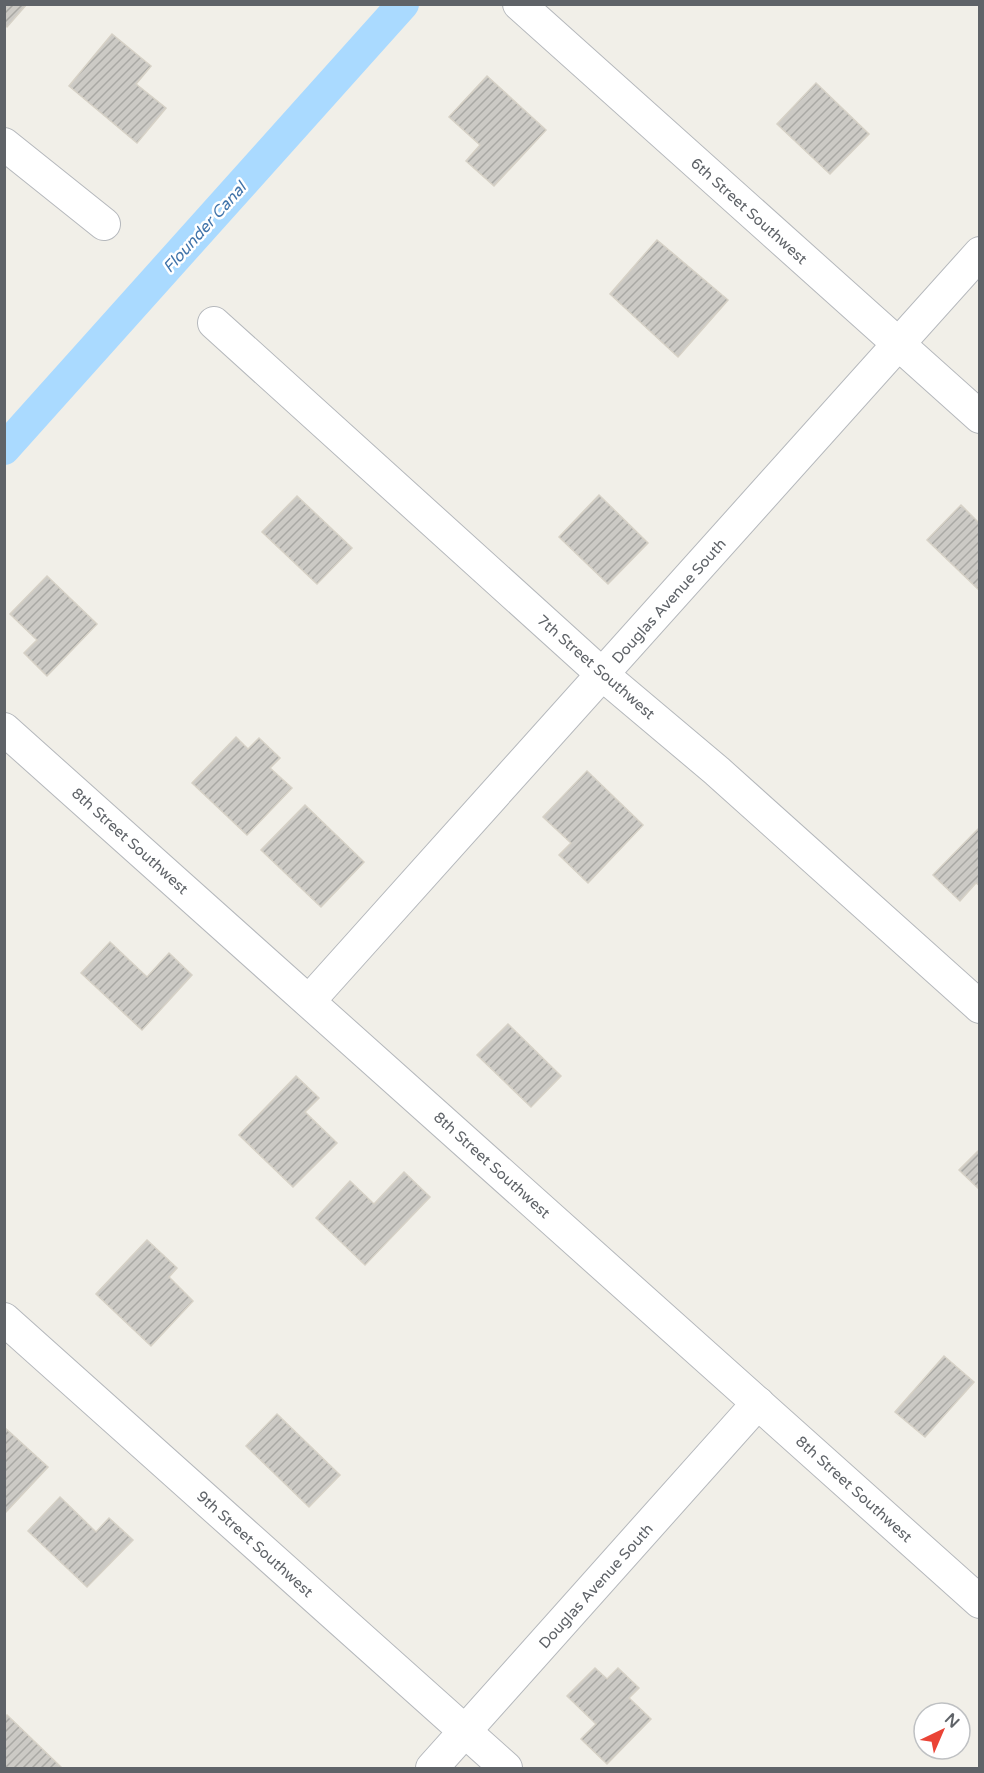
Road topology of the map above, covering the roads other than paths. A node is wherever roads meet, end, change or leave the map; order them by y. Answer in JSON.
{"nodes":[{"id":1,"x":519,"y":4,"type":"edge"},
{"id":2,"x":4,"y":144,"type":"edge"},
{"id":3,"x":104,"y":224,"type":"dead end"},
{"id":4,"x":980,"y":254,"type":"edge"},
{"id":5,"x":214,"y":324,"type":"dead end"},
{"id":6,"x":898,"y":344,"type":"junction"},
{"id":7,"x":980,"y":417,"type":"edge"},
{"id":8,"x":603,"y":675,"type":"junction"},
{"id":9,"x":4,"y":729,"type":"edge"},
{"id":10,"x":309,"y":1001,"type":"junction"},
{"id":11,"x":980,"y":1007,"type":"edge"},
{"id":12,"x":4,"y":1319,"type":"edge"},
{"id":13,"x":758,"y":1403,"type":"junction"},
{"id":14,"x":980,"y":1602,"type":"edge"},
{"id":15,"x":465,"y":1732,"type":"junction"},
{"id":16,"x":432,"y":1768,"type":"edge"},
{"id":17,"x":506,"y":1768,"type":"edge"}],
"edges":[{"from":1,"to":6,"type":"street","name":"6th Street Southwest"},
{"from":2,"to":3,"type":"street"},
{"from":4,"to":6,"type":"street","name":"Douglas Avenue South"},
{"from":5,"to":8,"type":"street","name":"7th Street Southwest"},
{"from":6,"to":7,"type":"street","name":"6th Street Southwest"},
{"from":6,"to":8,"type":"street","name":"Douglas Avenue South"},
{"from":8,"to":10,"type":"street","name":"Douglas Avenue South"},
{"from":8,"to":11,"type":"street","name":"7th Street Southwest"},
{"from":9,"to":10,"type":"street","name":"8th Street Southwest"},
{"from":10,"to":13,"type":"street","name":"8th Street Southwest"},
{"from":12,"to":15,"type":"street","name":"9th Street Southwest"},
{"from":13,"to":14,"type":"street","name":"8th Street Southwest"},
{"from":13,"to":15,"type":"street","name":"Douglas Avenue South"},
{"from":15,"to":16,"type":"street","name":"Douglas Avenue South"},
{"from":15,"to":17,"type":"street","name":"9th Street Southwest"}]}
